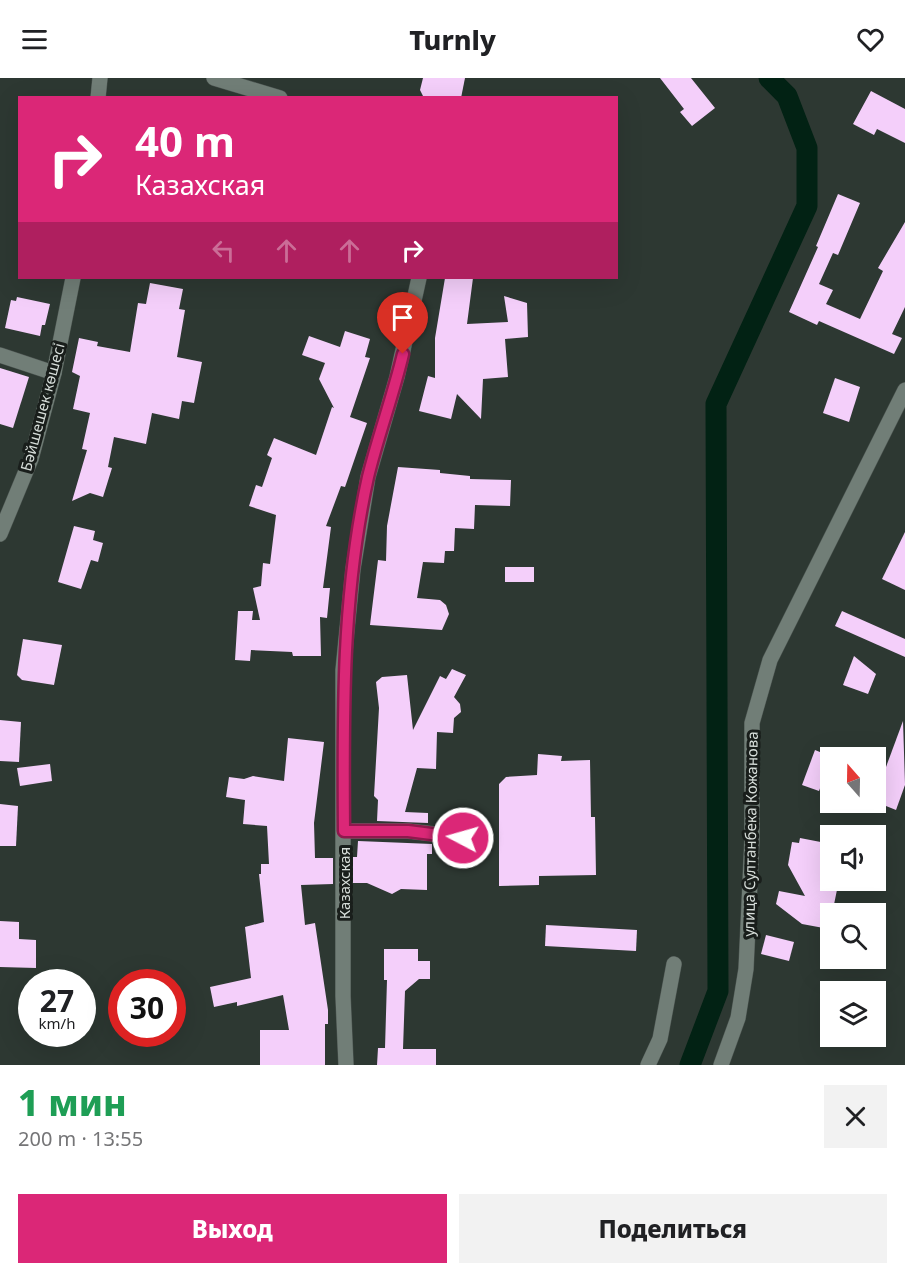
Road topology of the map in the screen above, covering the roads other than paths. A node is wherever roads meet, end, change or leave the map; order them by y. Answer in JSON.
{"nodes":[{"id":1,"x":100,"y":78,"type":"edge"},
{"id":2,"x":214,"y":78,"type":"edge"},
{"id":3,"x":98,"y":96,"type":"edge"},
{"id":4,"x":273,"y":96,"type":"edge"},
{"id":5,"x":73,"y":279,"type":"edge"},
{"id":6,"x":419,"y":279,"type":"edge"},
{"id":7,"x":0,"y":355,"type":"edge"},
{"id":8,"x":54,"y":373,"type":"junction"},
{"id":9,"x":905,"y":390,"type":"edge"},
{"id":10,"x":0,"y":534,"type":"edge"},
{"id":11,"x":344,"y":831,"type":"junction"},
{"id":12,"x":486,"y":840,"type":"dead end"},
{"id":13,"x":674,"y":964,"type":"dead end"},
{"id":14,"x":346,"y":1065,"type":"edge"},
{"id":15,"x":648,"y":1065,"type":"edge"},
{"id":16,"x":721,"y":1065,"type":"edge"}],
"edges":[{"from":1,"to":3,"type":"street"},
{"from":2,"to":4,"type":"street"},
{"from":5,"to":8,"type":"street","name":"Бәйшешек көшесі"},
{"from":6,"to":11,"type":"street","name":"Казахская"},
{"from":7,"to":8,"type":"street"},
{"from":8,"to":10,"type":"street","name":"Бәйшешек көшесі"},
{"from":9,"to":16,"type":"street","name":"улица Султанбека Кожанова"},
{"from":11,"to":12,"type":"street"},
{"from":11,"to":14,"type":"street","name":"Казахская"},
{"from":13,"to":15,"type":"street"}]}
